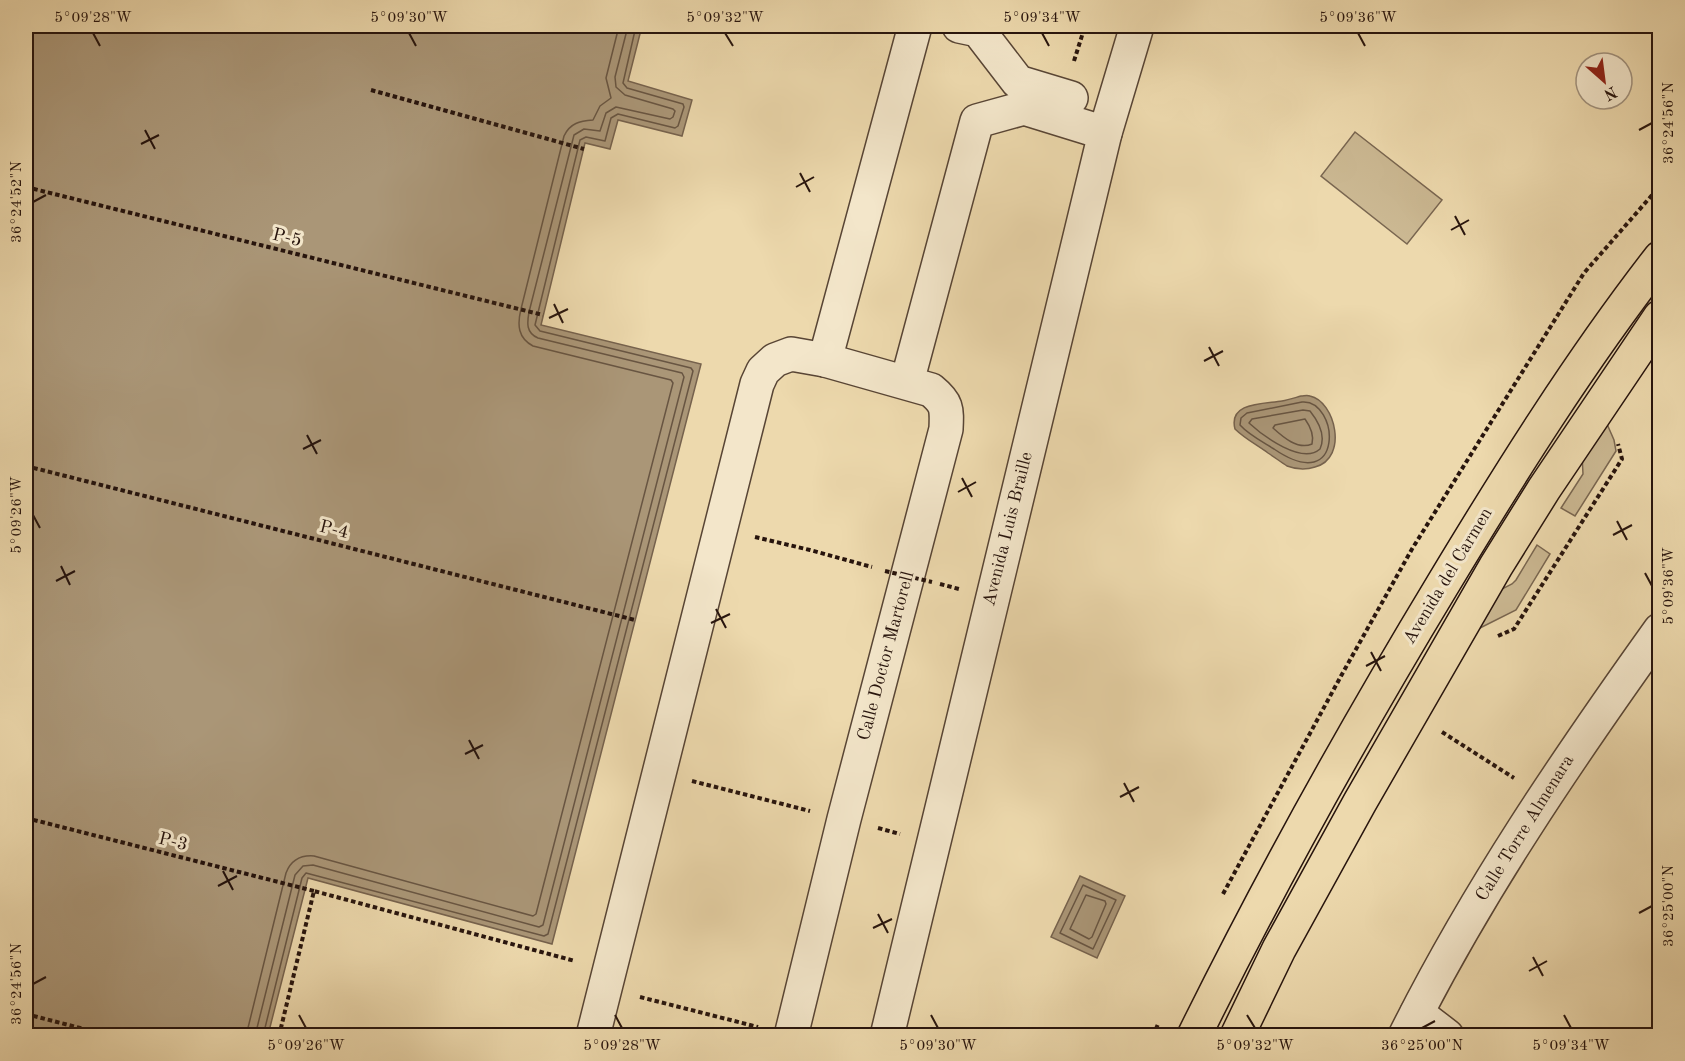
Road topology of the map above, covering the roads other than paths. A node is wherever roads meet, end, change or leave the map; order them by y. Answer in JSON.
{"nodes":[{"id":1,"x":915,"y":26,"type":"edge"},
{"id":2,"x":959,"y":26,"type":"edge"},
{"id":3,"x":1137,"y":26,"type":"edge"},
{"id":4,"x":1109,"y":121,"type":"junction"},
{"id":5,"x":1659,"y":258,"type":"edge"},
{"id":6,"x":1659,"y":317,"type":"edge"},
{"id":7,"x":825,"y":360,"type":"junction"},
{"id":8,"x":907,"y":382,"type":"junction"},
{"id":9,"x":1659,"y":630,"type":"edge"},
{"id":10,"x":1411,"y":1024,"type":"edge"},
{"id":11,"x":785,"y":1034,"type":"edge"},
{"id":12,"x":594,"y":1035,"type":"edge"},
{"id":13,"x":887,"y":1035,"type":"edge"},
{"id":14,"x":1194,"y":1035,"type":"edge"},
{"id":15,"x":1237,"y":1035,"type":"edge"},
{"id":16,"x":1447,"y":1035,"type":"edge"}],
"edges":[{"from":1,"to":7,"type":"street"},
{"from":2,"to":4,"type":"street"},
{"from":3,"to":4,"type":"street","name":"Avenida Luis Braille"},
{"from":4,"to":8,"type":"street"},
{"from":4,"to":13,"type":"street","name":"Avenida Luis Braille"},
{"from":5,"to":14,"type":"main road","name":"Avenida del Carmen"},
{"from":6,"to":15,"type":"main road","name":"Avenida del Carmen"},
{"from":7,"to":8,"type":"street","name":"Calle Doctor Martorell"},
{"from":7,"to":12,"type":"street","name":"Calle Doctor Martorell"},
{"from":8,"to":11,"type":"street","name":"Calle Doctor Martorell"},
{"from":9,"to":10,"type":"street","name":"Calle Torre Almenara"},
{"from":10,"to":16,"type":"street"}]}
